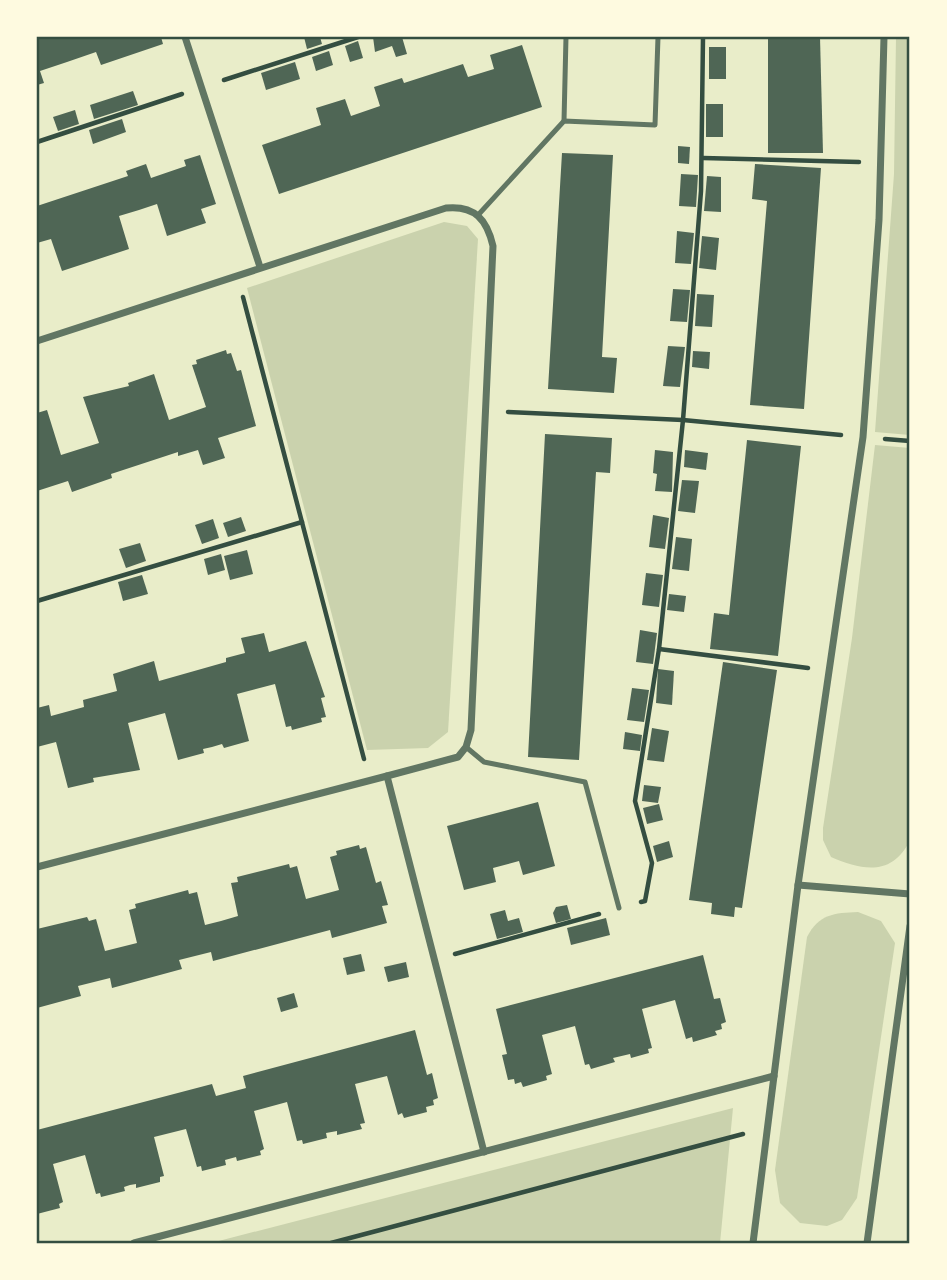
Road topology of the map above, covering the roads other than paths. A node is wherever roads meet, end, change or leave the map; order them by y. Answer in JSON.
{"nodes":[{"id":1,"x":184,"y":37,"type":"edge"},
{"id":2,"x":566,"y":37,"type":"edge"},
{"id":3,"x":658,"y":37,"type":"edge"},
{"id":4,"x":884,"y":37,"type":"edge"},
{"id":5,"x":564,"y":121,"type":"junction"},
{"id":6,"x":479,"y":214,"type":"junction"},
{"id":7,"x":260,"y":267,"type":"junction"},
{"id":8,"x":37,"y":341,"type":"edge"},
{"id":9,"x":466,"y":747,"type":"junction"},
{"id":10,"x":387,"y":776,"type":"junction"},
{"id":11,"x":37,"y":867,"type":"edge"},
{"id":12,"x":798,"y":885,"type":"junction"},
{"id":13,"x":910,"y":894,"type":"edge"},
{"id":14,"x":619,"y":908,"type":"road end"},
{"id":15,"x":910,"y":926,"type":"edge"},
{"id":16,"x":774,"y":1076,"type":"junction"},
{"id":17,"x":484,"y":1152,"type":"junction"},
{"id":18,"x":134,"y":1243,"type":"edge"},
{"id":19,"x":753,"y":1243,"type":"edge"},
{"id":20,"x":867,"y":1243,"type":"edge"}],
"edges":[{"from":1,"to":7,"type":"street"},
{"from":2,"to":5,"type":"lane"},
{"from":3,"to":5,"type":"lane"},
{"from":4,"to":12,"type":"street"},
{"from":5,"to":6,"type":"lane"},
{"from":6,"to":7,"type":"street"},
{"from":6,"to":9,"type":"street"},
{"from":7,"to":8,"type":"street"},
{"from":9,"to":10,"type":"street"},
{"from":9,"to":14,"type":"lane"},
{"from":10,"to":11,"type":"street"},
{"from":10,"to":17,"type":"street"},
{"from":12,"to":13,"type":"street"},
{"from":12,"to":16,"type":"street"},
{"from":15,"to":20,"type":"street"},
{"from":16,"to":17,"type":"street"},
{"from":16,"to":19,"type":"street"},
{"from":17,"to":18,"type":"street"}]}
